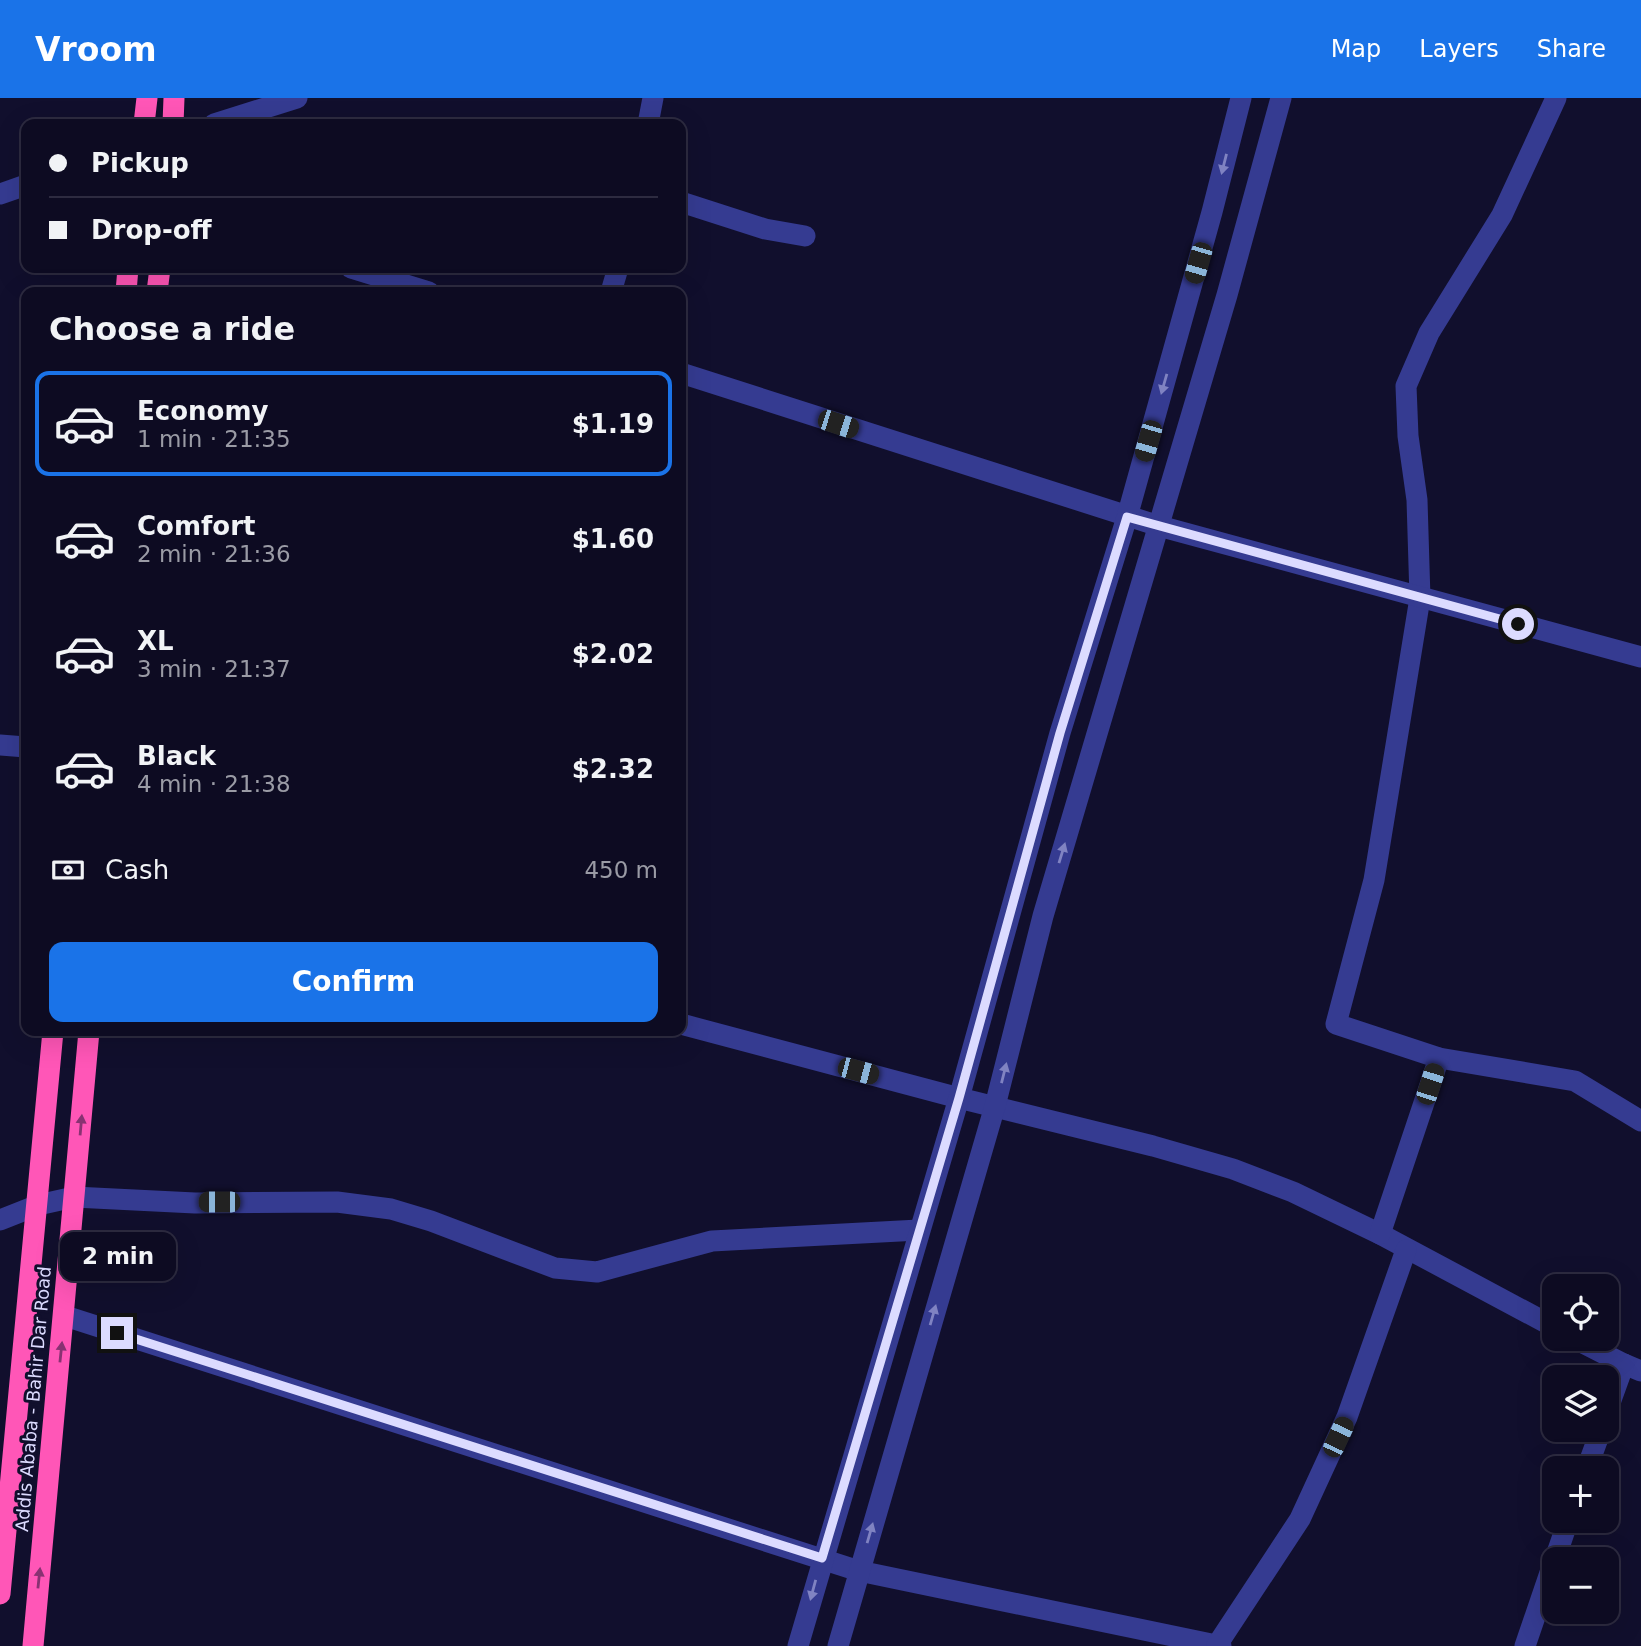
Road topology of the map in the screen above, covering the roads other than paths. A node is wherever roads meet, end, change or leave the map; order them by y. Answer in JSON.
{"nodes":[{"id":1,"x":147,"y":98,"type":"edge"},
{"id":2,"x":174,"y":98,"type":"edge"},
{"id":3,"x":297,"y":98,"type":"edge"},
{"id":4,"x":653,"y":98,"type":"edge"},
{"id":5,"x":1241,"y":98,"type":"edge"},
{"id":6,"x":1281,"y":98,"type":"edge"},
{"id":7,"x":1556,"y":98,"type":"edge"},
{"id":8,"x":145,"y":119,"type":"edge"},
{"id":9,"x":173,"y":119,"type":"edge"},
{"id":10,"x":230,"y":119,"type":"edge"},
{"id":11,"x":649,"y":119,"type":"edge"},
{"id":12,"x":21,"y":187,"type":"edge"},
{"id":13,"x":0,"y":194,"type":"edge"},
{"id":14,"x":686,"y":204,"type":"edge"},
{"id":15,"x":805,"y":236,"type":"dead end"},
{"id":16,"x":367,"y":273,"type":"edge"},
{"id":17,"x":413,"y":287,"type":"edge"},
{"id":18,"x":686,"y":375,"type":"edge"},
{"id":19,"x":1127,"y":517,"type":"junction"},
{"id":20,"x":1158,"y":526,"type":"junction"},
{"id":21,"x":1420,"y":598,"type":"junction"},
{"id":22,"x":1641,"y":657,"type":"edge"},
{"id":23,"x":0,"y":745,"type":"edge"},
{"id":24,"x":21,"y":747,"type":"edge"},
{"id":25,"x":686,"y":1025,"type":"edge"},
{"id":26,"x":53,"y":1036,"type":"edge"},
{"id":27,"x":89,"y":1036,"type":"edge"},
{"id":28,"x":1439,"y":1058,"type":"junction"},
{"id":29,"x":959,"y":1098,"type":"junction"},
{"id":30,"x":995,"y":1106,"type":"junction"},
{"id":31,"x":1641,"y":1121,"type":"edge"},
{"id":32,"x":74,"y":1197,"type":"junction"},
{"id":33,"x":38,"y":1205,"type":"junction"},
{"id":34,"x":0,"y":1220,"type":"edge"},
{"id":35,"x":919,"y":1230,"type":"junction"},
{"id":36,"x":1380,"y":1234,"type":"junction"},
{"id":37,"x":1406,"y":1250,"type":"junction"},
{"id":38,"x":65,"y":1316,"type":"junction"},
{"id":39,"x":1542,"y":1322,"type":"edge"},
{"id":40,"x":1600,"y":1351,"type":"edge"},
{"id":41,"x":1633,"y":1367,"type":"edge"},
{"id":42,"x":1619,"y":1391,"type":"edge"},
{"id":43,"x":822,"y":1558,"type":"junction"},
{"id":44,"x":859,"y":1571,"type":"junction"},
{"id":45,"x":0,"y":1594,"type":"edge"},
{"id":46,"x":1542,"y":1596,"type":"edge"},
{"id":47,"x":1219,"y":1645,"type":"edge"},
{"id":48,"x":33,"y":1646,"type":"edge"},
{"id":49,"x":798,"y":1646,"type":"edge"},
{"id":50,"x":838,"y":1646,"type":"edge"},
{"id":51,"x":1525,"y":1646,"type":"edge"}],
"edges":[{"from":1,"to":8,"type":"highway"},
{"from":2,"to":9,"type":"highway"},
{"from":3,"to":10,"type":"street"},
{"from":4,"to":11,"type":"street"},
{"from":5,"to":19,"type":"street","one_way":true},
{"from":6,"to":20,"type":"street"},
{"from":7,"to":21,"type":"street"},
{"from":12,"to":13,"type":"street"},
{"from":14,"to":15,"type":"street"},
{"from":16,"to":17,"type":"street"},
{"from":18,"to":19,"type":"street"},
{"from":19,"to":20,"type":"street"},
{"from":19,"to":29,"type":"street"},
{"from":20,"to":21,"type":"street"},
{"from":30,"to":20,"type":"street","one_way":true},
{"from":21,"to":22,"type":"street"},
{"from":21,"to":28,"type":"street"},
{"from":23,"to":24,"type":"street"},
{"from":25,"to":29,"type":"street"},
{"from":26,"to":33,"type":"highway","name":"Addis Ababa - Bahir Dar Road"},
{"from":32,"to":27,"type":"highway","name":"Addis Ababa - Bahir Dar Road","one_way":true},
{"from":28,"to":31,"type":"street"},
{"from":28,"to":36,"type":"street"},
{"from":29,"to":30,"type":"street"},
{"from":29,"to":35,"type":"street"},
{"from":30,"to":36,"type":"street"},
{"from":44,"to":30,"type":"street","one_way":true},
{"from":32,"to":33,"type":"street"},
{"from":32,"to":35,"type":"street"},
{"from":32,"to":38,"type":"highway","name":"Addis Ababa - Bahir Dar Road"},
{"from":33,"to":34,"type":"street"},
{"from":33,"to":45,"type":"highway","name":"Addis Ababa - Bahir Dar Road"},
{"from":35,"to":43,"type":"street"},
{"from":36,"to":37,"type":"street"},
{"from":37,"to":39,"type":"street"},
{"from":37,"to":47,"type":"street"},
{"from":38,"to":43,"type":"street"},
{"from":48,"to":38,"type":"highway","name":"Addis Ababa - Bahir Dar Road","one_way":true},
{"from":40,"to":41,"type":"street"},
{"from":41,"to":42,"type":"street"},
{"from":43,"to":44,"type":"street"},
{"from":43,"to":49,"type":"street","one_way":true},
{"from":44,"to":47,"type":"street"},
{"from":44,"to":50,"type":"street"},
{"from":46,"to":51,"type":"street"}]}
